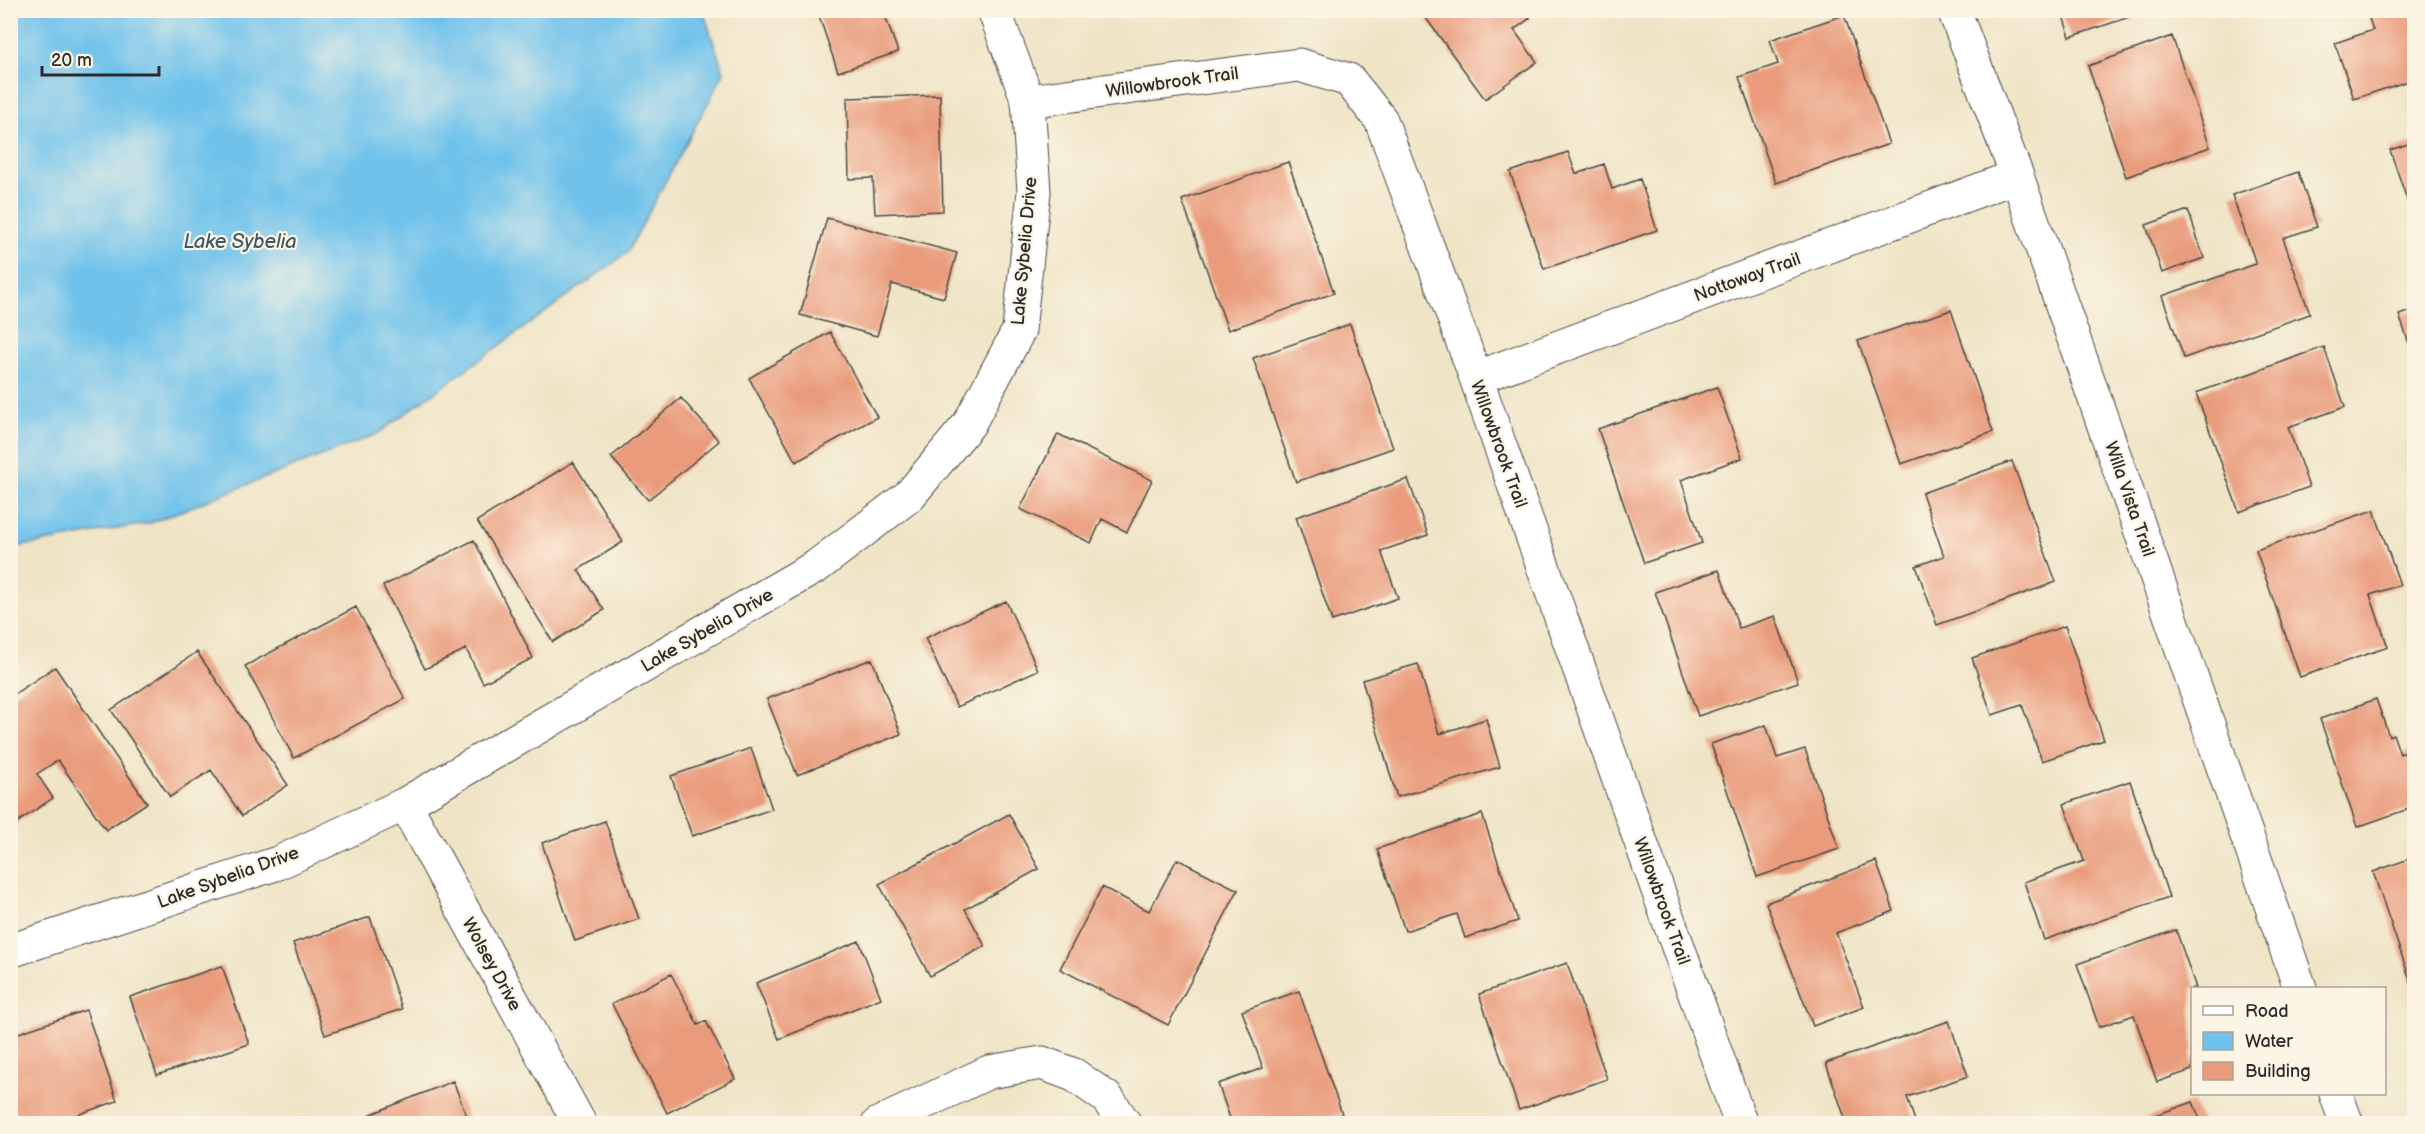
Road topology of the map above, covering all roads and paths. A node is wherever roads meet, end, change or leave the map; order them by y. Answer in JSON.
{"nodes":[{"id":1,"x":994,"y":10,"type":"edge"},
{"id":2,"x":1954,"y":10,"type":"edge"},
{"id":3,"x":1028,"y":101,"type":"junction"},
{"id":4,"x":2018,"y":176,"type":"junction"},
{"id":5,"x":1476,"y":378,"type":"junction"},
{"id":6,"x":405,"y":804,"type":"junction"},
{"id":7,"x":10,"y":951,"type":"edge"},
{"id":8,"x":2300,"y":987,"type":"edge"},
{"id":9,"x":2336,"y":1095,"type":"edge"},
{"id":10,"x":580,"y":1124,"type":"edge"},
{"id":11,"x":878,"y":1124,"type":"edge"},
{"id":12,"x":1125,"y":1124,"type":"edge"},
{"id":13,"x":1741,"y":1124,"type":"edge"},
{"id":14,"x":2347,"y":1124,"type":"edge"}],
"edges":[{"from":1,"to":3,"type":"street","name":"Lake Sybelia Drive"},
{"from":2,"to":4,"type":"street","name":"Willa Vista Trail"},
{"from":3,"to":5,"type":"street","name":"Willowbrook Trail"},
{"from":3,"to":6,"type":"street","name":"Lake Sybelia Drive"},
{"from":4,"to":5,"type":"street","name":"Nottoway Trail"},
{"from":4,"to":8,"type":"street","name":"Willa Vista Trail"},
{"from":5,"to":13,"type":"street","name":"Willowbrook Trail"},
{"from":6,"to":7,"type":"street","name":"Lake Sybelia Drive"},
{"from":6,"to":10,"type":"street","name":"Wolsey Drive"},
{"from":9,"to":14,"type":"street"},
{"from":11,"to":12,"type":"street"}]}
